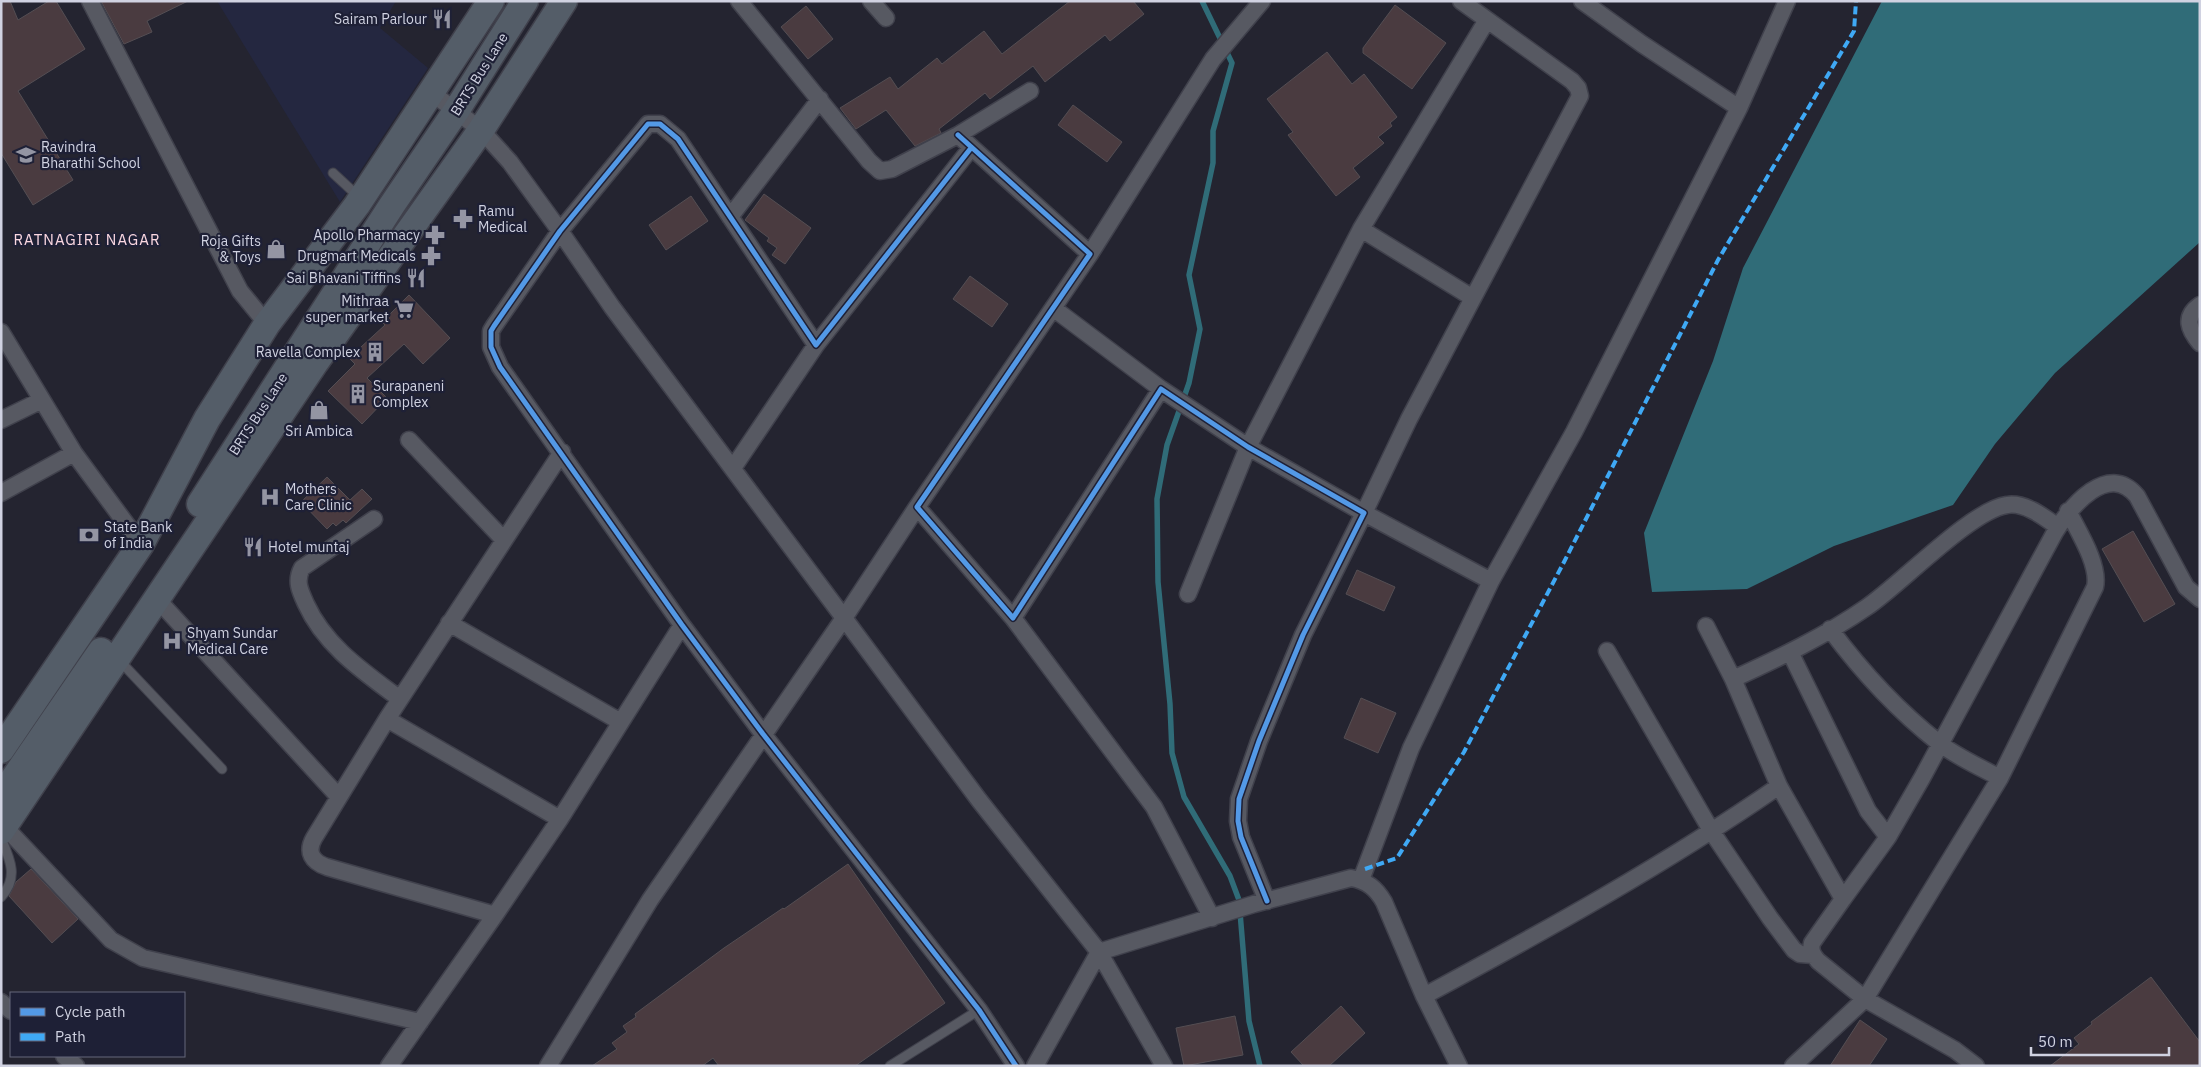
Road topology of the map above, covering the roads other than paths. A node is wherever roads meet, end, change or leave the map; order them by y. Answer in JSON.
{"nodes":[{"id":1,"x":90,"y":1,"type":"edge"},
{"id":2,"x":491,"y":1,"type":"edge"},
{"id":3,"x":525,"y":1,"type":"edge"},
{"id":4,"x":564,"y":1,"type":"edge"},
{"id":5,"x":739,"y":1,"type":"edge"},
{"id":6,"x":871,"y":1,"type":"edge"},
{"id":7,"x":1262,"y":1,"type":"edge"},
{"id":8,"x":1461,"y":1,"type":"edge"},
{"id":9,"x":1582,"y":1,"type":"edge"},
{"id":10,"x":1787,"y":1,"type":"edge"},
{"id":11,"x":886,"y":18,"type":"dead end"},
{"id":12,"x":1487,"y":20,"type":"junction"},
{"id":13,"x":1030,"y":91,"type":"dead end"},
{"id":14,"x":432,"y":93,"type":"junction"},
{"id":15,"x":820,"y":99,"type":"junction"},
{"id":16,"x":1739,"y":108,"type":"junction"},
{"id":17,"x":456,"y":111,"type":"junction"},
{"id":18,"x":481,"y":130,"type":"junction"},
{"id":19,"x":958,"y":135,"type":"junction"},
{"id":20,"x":970,"y":148,"type":"junction"},
{"id":21,"x":332,"y":173,"type":"dead end"},
{"id":22,"x":362,"y":199,"type":"junction"},
{"id":23,"x":730,"y":217,"type":"junction"},
{"id":24,"x":1361,"y":229,"type":"junction"},
{"id":25,"x":560,"y":230,"type":"junction"},
{"id":26,"x":1090,"y":254,"type":"junction"},
{"id":27,"x":1473,"y":298,"type":"junction"},
{"id":28,"x":2200,"y":305,"type":"edge"},
{"id":29,"x":1053,"y":308,"type":"junction"},
{"id":30,"x":267,"y":324,"type":"junction"},
{"id":31,"x":1,"y":332,"type":"edge"},
{"id":32,"x":2200,"y":343,"type":"edge"},
{"id":33,"x":816,"y":345,"type":"junction"},
{"id":34,"x":1166,"y":393,"type":"junction"},
{"id":35,"x":42,"y":400,"type":"junction"},
{"id":36,"x":1,"y":420,"type":"edge"},
{"id":37,"x":409,"y":440,"type":"dead end"},
{"id":38,"x":1248,"y":447,"type":"junction"},
{"id":39,"x":562,"y":452,"type":"junction"},
{"id":40,"x":74,"y":453,"type":"junction"},
{"id":41,"x":733,"y":468,"type":"junction"},
{"id":42,"x":1,"y":493,"type":"edge"},
{"id":43,"x":917,"y":507,"type":"junction"},
{"id":44,"x":2068,"y":511,"type":"junction"},
{"id":45,"x":1364,"y":514,"type":"junction"},
{"id":46,"x":374,"y":518,"type":"dead end"},
{"id":47,"x":2058,"y":527,"type":"junction"},
{"id":48,"x":504,"y":540,"type":"junction"},
{"id":49,"x":141,"y":544,"type":"junction"},
{"id":50,"x":1491,"y":581,"type":"junction"},
{"id":51,"x":1188,"y":594,"type":"dead end"},
{"id":52,"x":157,"y":599,"type":"junction"},
{"id":53,"x":2200,"y":599,"type":"edge"},
{"id":54,"x":844,"y":618,"type":"junction"},
{"id":55,"x":1013,"y":618,"type":"junction"},
{"id":56,"x":450,"y":623,"type":"junction"},
{"id":57,"x":682,"y":625,"type":"junction"},
{"id":58,"x":1706,"y":626,"type":"dead end"},
{"id":59,"x":1830,"y":629,"type":"junction"},
{"id":60,"x":1607,"y":651,"type":"dead end"},
{"id":61,"x":1790,"y":652,"type":"junction"},
{"id":62,"x":117,"y":659,"type":"junction"},
{"id":63,"x":1734,"y":679,"type":"junction"},
{"id":64,"x":400,"y":699,"type":"junction"},
{"id":65,"x":387,"y":719,"type":"junction"},
{"id":66,"x":619,"y":721,"type":"junction"},
{"id":67,"x":763,"y":734,"type":"junction"},
{"id":68,"x":1941,"y":744,"type":"junction"},
{"id":69,"x":1,"y":750,"type":"edge"},
{"id":70,"x":222,"y":769,"type":"dead end"},
{"id":71,"x":2000,"y":778,"type":"junction"},
{"id":72,"x":1779,"y":786,"type":"junction"},
{"id":73,"x":1,"y":797,"type":"edge"},
{"id":74,"x":339,"y":797,"type":"junction"},
{"id":75,"x":560,"y":819,"type":"junction"},
{"id":76,"x":2,"y":832,"type":"edge"},
{"id":77,"x":1712,"y":832,"type":"junction"},
{"id":78,"x":1888,"y":837,"type":"junction"},
{"id":79,"x":1361,"y":880,"type":"junction"},
{"id":80,"x":1,"y":897,"type":"edge"},
{"id":81,"x":1843,"y":900,"type":"junction"},
{"id":82,"x":1260,"y":903,"type":"junction"},
{"id":83,"x":496,"y":914,"type":"junction"},
{"id":84,"x":1216,"y":917,"type":"junction"},
{"id":85,"x":1099,"y":952,"type":"junction"},
{"id":86,"x":1813,"y":955,"type":"junction"},
{"id":87,"x":1424,"y":996,"type":"junction"},
{"id":88,"x":1865,"y":999,"type":"junction"},
{"id":89,"x":979,"y":1010,"type":"junction"},
{"id":90,"x":420,"y":1022,"type":"junction"},
{"id":91,"x":65,"y":1057,"type":"edge"},
{"id":92,"x":76,"y":1066,"type":"edge"},
{"id":93,"x":389,"y":1066,"type":"edge"},
{"id":94,"x":548,"y":1066,"type":"edge"},
{"id":95,"x":890,"y":1066,"type":"edge"},
{"id":96,"x":1016,"y":1066,"type":"edge"},
{"id":97,"x":1035,"y":1066,"type":"edge"},
{"id":98,"x":1164,"y":1066,"type":"edge"},
{"id":99,"x":1458,"y":1066,"type":"edge"},
{"id":100,"x":1793,"y":1066,"type":"edge"},
{"id":101,"x":1976,"y":1066,"type":"edge"}],
"edges":[{"from":1,"to":30,"type":"street"},
{"from":2,"to":14,"type":"main road"},
{"from":3,"to":17,"type":"main road","name":"BRTS Bus Lane"},
{"from":4,"to":18,"type":"main road"},
{"from":5,"to":15,"type":"street"},
{"from":6,"to":11,"type":"street"},
{"from":7,"to":26,"type":"street"},
{"from":8,"to":12,"type":"street"},
{"from":9,"to":16,"type":"street"},
{"from":10,"to":16,"type":"street"},
{"from":12,"to":24,"type":"street"},
{"from":12,"to":27,"type":"street"},
{"from":13,"to":19,"type":"street"},
{"from":14,"to":17,"type":"street"},
{"from":14,"to":22,"type":"main road"},
{"from":15,"to":19,"type":"street"},
{"from":15,"to":23,"type":"street"},
{"from":16,"to":50,"type":"street"},
{"from":17,"to":18,"type":"street"},
{"from":17,"to":73,"type":"main road","name":"BRTS Bus Lane"},
{"from":18,"to":25,"type":"street"},
{"from":18,"to":52,"type":"main road"},
{"from":19,"to":20,"type":"street"},
{"from":20,"to":26,"type":"street"},
{"from":20,"to":33,"type":"street"},
{"from":21,"to":22,"type":"lane"},
{"from":22,"to":30,"type":"main road"},
{"from":23,"to":25,"type":"street"},
{"from":23,"to":33,"type":"street"},
{"from":24,"to":27,"type":"street"},
{"from":24,"to":38,"type":"street"},
{"from":25,"to":39,"type":"street"},
{"from":25,"to":41,"type":"street"},
{"from":26,"to":29,"type":"street"},
{"from":27,"to":45,"type":"street"},
{"from":28,"to":32,"type":"street"},
{"from":29,"to":34,"type":"street"},
{"from":29,"to":43,"type":"street"},
{"from":30,"to":49,"type":"main road"},
{"from":31,"to":35,"type":"street"},
{"from":33,"to":41,"type":"street"},
{"from":34,"to":38,"type":"street"},
{"from":34,"to":55,"type":"street"},
{"from":35,"to":36,"type":"street"},
{"from":35,"to":40,"type":"street"},
{"from":37,"to":48,"type":"street"},
{"from":38,"to":45,"type":"street"},
{"from":38,"to":51,"type":"street"},
{"from":39,"to":48,"type":"street"},
{"from":39,"to":57,"type":"street"},
{"from":40,"to":42,"type":"street"},
{"from":40,"to":49,"type":"street"},
{"from":41,"to":54,"type":"street"},
{"from":43,"to":54,"type":"street"},
{"from":43,"to":55,"type":"street"},
{"from":44,"to":47,"type":"street"},
{"from":44,"to":53,"type":"street"},
{"from":44,"to":71,"type":"street"},
{"from":45,"to":50,"type":"street"},
{"from":45,"to":82,"type":"street"},
{"from":46,"to":64,"type":"street"},
{"from":47,"to":59,"type":"street"},
{"from":47,"to":68,"type":"street"},
{"from":48,"to":56,"type":"street"},
{"from":49,"to":69,"type":"main road"},
{"from":50,"to":79,"type":"street"},
{"from":52,"to":62,"type":"main road"},
{"from":52,"to":74,"type":"street"},
{"from":54,"to":67,"type":"street"},
{"from":54,"to":85,"type":"street"},
{"from":55,"to":84,"type":"street"},
{"from":56,"to":64,"type":"street"},
{"from":56,"to":66,"type":"street"},
{"from":57,"to":66,"type":"street"},
{"from":57,"to":67,"type":"street"},
{"from":58,"to":63,"type":"street"},
{"from":59,"to":61,"type":"street"},
{"from":59,"to":68,"type":"street"},
{"from":60,"to":77,"type":"street"},
{"from":61,"to":63,"type":"street"},
{"from":61,"to":78,"type":"street"},
{"from":62,"to":70,"type":"lane"},
{"from":62,"to":76,"type":"main road"},
{"from":63,"to":72,"type":"street"},
{"from":64,"to":65,"type":"street"},
{"from":65,"to":74,"type":"street"},
{"from":65,"to":75,"type":"street"},
{"from":66,"to":75,"type":"street"},
{"from":67,"to":89,"type":"street"},
{"from":67,"to":94,"type":"street"},
{"from":68,"to":71,"type":"street"},
{"from":68,"to":78,"type":"street"},
{"from":71,"to":88,"type":"street"},
{"from":72,"to":77,"type":"street"},
{"from":72,"to":81,"type":"street"},
{"from":74,"to":83,"type":"street"},
{"from":75,"to":83,"type":"street"},
{"from":76,"to":80,"type":"lane"},
{"from":76,"to":90,"type":"street"},
{"from":77,"to":86,"type":"street"},
{"from":77,"to":87,"type":"street"},
{"from":78,"to":81,"type":"street"},
{"from":79,"to":82,"type":"street"},
{"from":79,"to":87,"type":"street"},
{"from":81,"to":86,"type":"street"},
{"from":82,"to":84,"type":"street"},
{"from":83,"to":90,"type":"street"},
{"from":84,"to":85,"type":"street"},
{"from":85,"to":97,"type":"street"},
{"from":85,"to":98,"type":"street"},
{"from":86,"to":88,"type":"street"},
{"from":87,"to":99,"type":"street"},
{"from":88,"to":100,"type":"street"},
{"from":88,"to":101,"type":"street"},
{"from":89,"to":95,"type":"lane"},
{"from":89,"to":96,"type":"street"},
{"from":90,"to":93,"type":"street"},
{"from":91,"to":92,"type":"street"}]}
